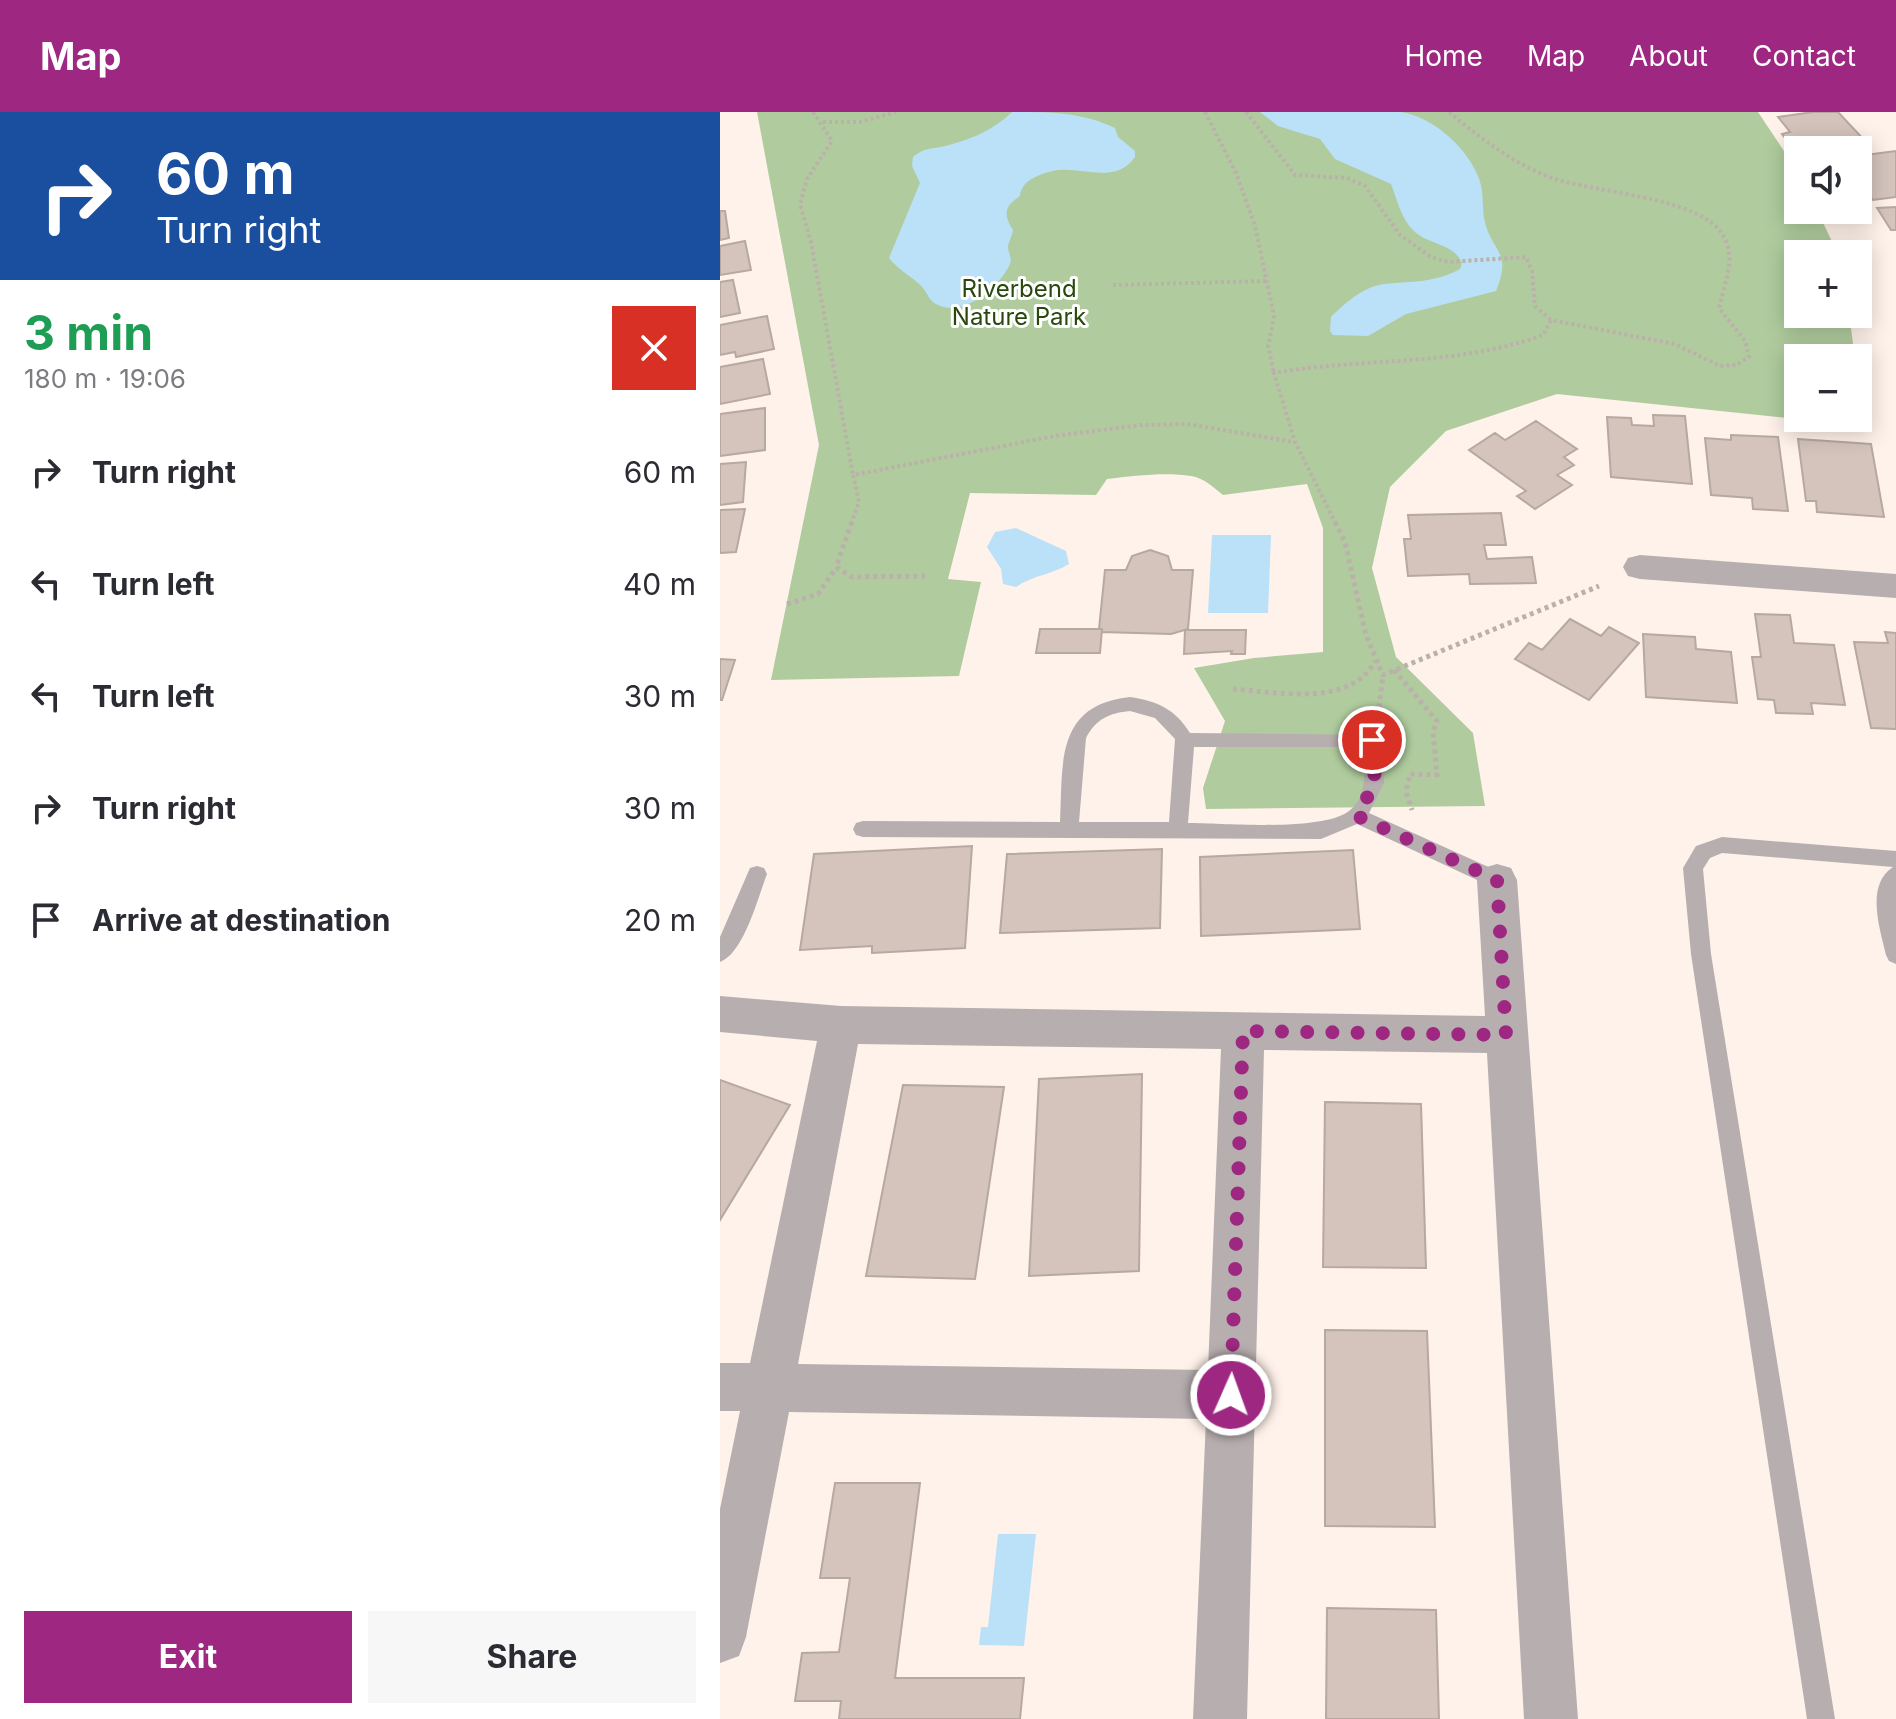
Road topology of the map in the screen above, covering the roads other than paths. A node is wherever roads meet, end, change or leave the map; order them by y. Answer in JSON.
{"nodes":[{"id":1,"x":1640,"y":567,"type":"dead end"},
{"id":2,"x":1896,"y":586,"type":"edge"},
{"id":3,"x":1185,"y":740,"type":"junction"},
{"id":4,"x":1357,"y":816,"type":"junction"},
{"id":5,"x":863,"y":829,"type":"dead end"},
{"id":6,"x":1069,"y":830,"type":"junction"},
{"id":7,"x":1178,"y":830,"type":"junction"},
{"id":8,"x":1896,"y":859,"type":"edge"},
{"id":9,"x":757,"y":874,"type":"dead end"},
{"id":10,"x":1896,"y":874,"type":"edge"},
{"id":11,"x":1497,"y":880,"type":"joint"},
{"id":12,"x":720,"y":953,"type":"edge"},
{"id":13,"x":1896,"y":955,"type":"edge"},
{"id":14,"x":720,"y":1014,"type":"edge"},
{"id":15,"x":841,"y":1025,"type":"junction"},
{"id":16,"x":1243,"y":1031,"type":"junction"},
{"id":17,"x":1506,"y":1035,"type":"junction"},
{"id":18,"x":768,"y":1386,"type":"junction"},
{"id":19,"x":720,"y":1387,"type":"edge"},
{"id":20,"x":1231,"y":1395,"type":"junction"},
{"id":21,"x":720,"y":1637,"type":"edge"},
{"id":22,"x":1220,"y":1719,"type":"edge"},
{"id":23,"x":1551,"y":1719,"type":"edge"},
{"id":24,"x":1821,"y":1719,"type":"edge"}],
"edges":[{"from":1,"to":2,"type":"street"},
{"from":3,"to":4,"type":"lane"},
{"from":3,"to":6,"type":"lane"},
{"from":3,"to":7,"type":"lane"},
{"from":4,"to":7,"type":"lane"},
{"from":4,"to":11,"type":"lane"},
{"from":5,"to":6,"type":"lane"},
{"from":6,"to":7,"type":"lane"},
{"from":8,"to":24,"type":"lane"},
{"from":9,"to":12,"type":"lane"},
{"from":10,"to":13,"type":"lane"},
{"from":11,"to":17,"type":"street"},
{"from":14,"to":15,"type":"street"},
{"from":15,"to":16,"type":"street"},
{"from":15,"to":18,"type":"street"},
{"from":16,"to":17,"type":"street"},
{"from":16,"to":20,"type":"street"},
{"from":17,"to":23,"type":"street"},
{"from":18,"to":19,"type":"street"},
{"from":18,"to":20,"type":"street"},
{"from":18,"to":21,"type":"street"},
{"from":20,"to":22,"type":"street"}]}
